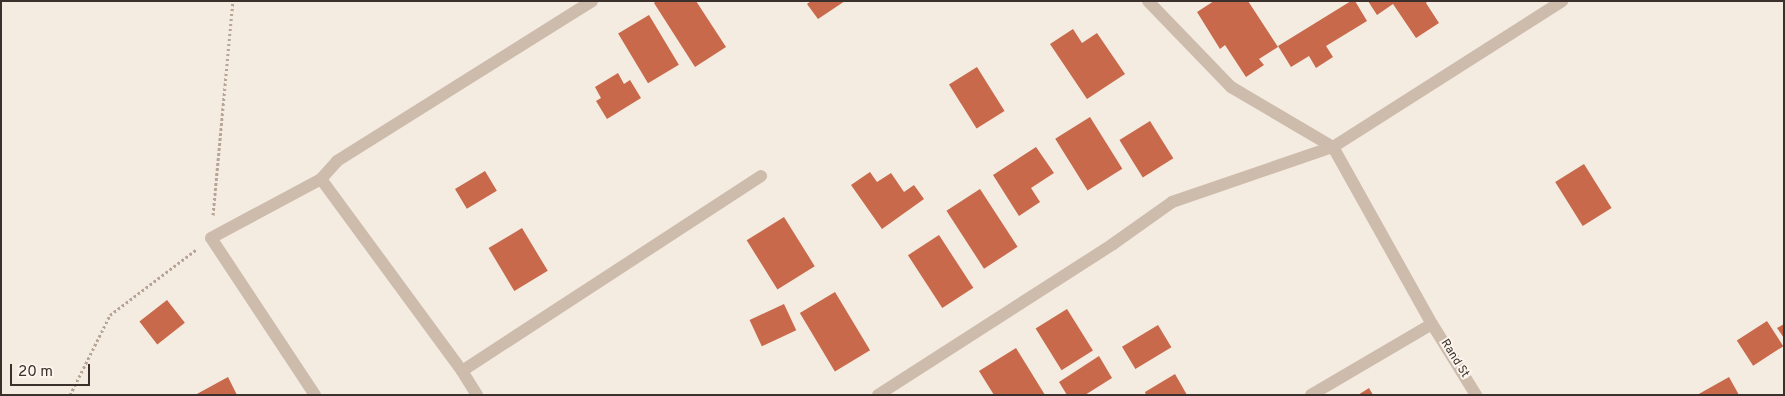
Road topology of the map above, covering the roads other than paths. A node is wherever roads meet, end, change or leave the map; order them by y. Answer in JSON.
{"nodes":[{"id":1,"x":592,"y":1,"type":"edge"},
{"id":2,"x":1148,"y":1,"type":"edge"},
{"id":3,"x":1562,"y":1,"type":"edge"},
{"id":4,"x":1333,"y":147,"type":"junction"},
{"id":5,"x":761,"y":176,"type":"dead end"},
{"id":6,"x":321,"y":179,"type":"junction"},
{"id":7,"x":1432,"y":324,"type":"junction"},
{"id":8,"x":462,"y":370,"type":"junction"},
{"id":9,"x":315,"y":395,"type":"edge"},
{"id":10,"x":476,"y":395,"type":"edge"},
{"id":11,"x":878,"y":395,"type":"edge"},
{"id":12,"x":1311,"y":395,"type":"edge"},
{"id":13,"x":1476,"y":395,"type":"edge"}],
"edges":[{"from":1,"to":6,"type":"street"},
{"from":2,"to":4,"type":"street"},
{"from":3,"to":4,"type":"street"},
{"from":4,"to":7,"type":"street","name":"Rand St"},
{"from":4,"to":11,"type":"street"},
{"from":5,"to":8,"type":"street"},
{"from":6,"to":8,"type":"street"},
{"from":6,"to":9,"type":"street"},
{"from":7,"to":12,"type":"street"},
{"from":7,"to":13,"type":"street","name":"Rand St"},
{"from":8,"to":10,"type":"street"}]}
